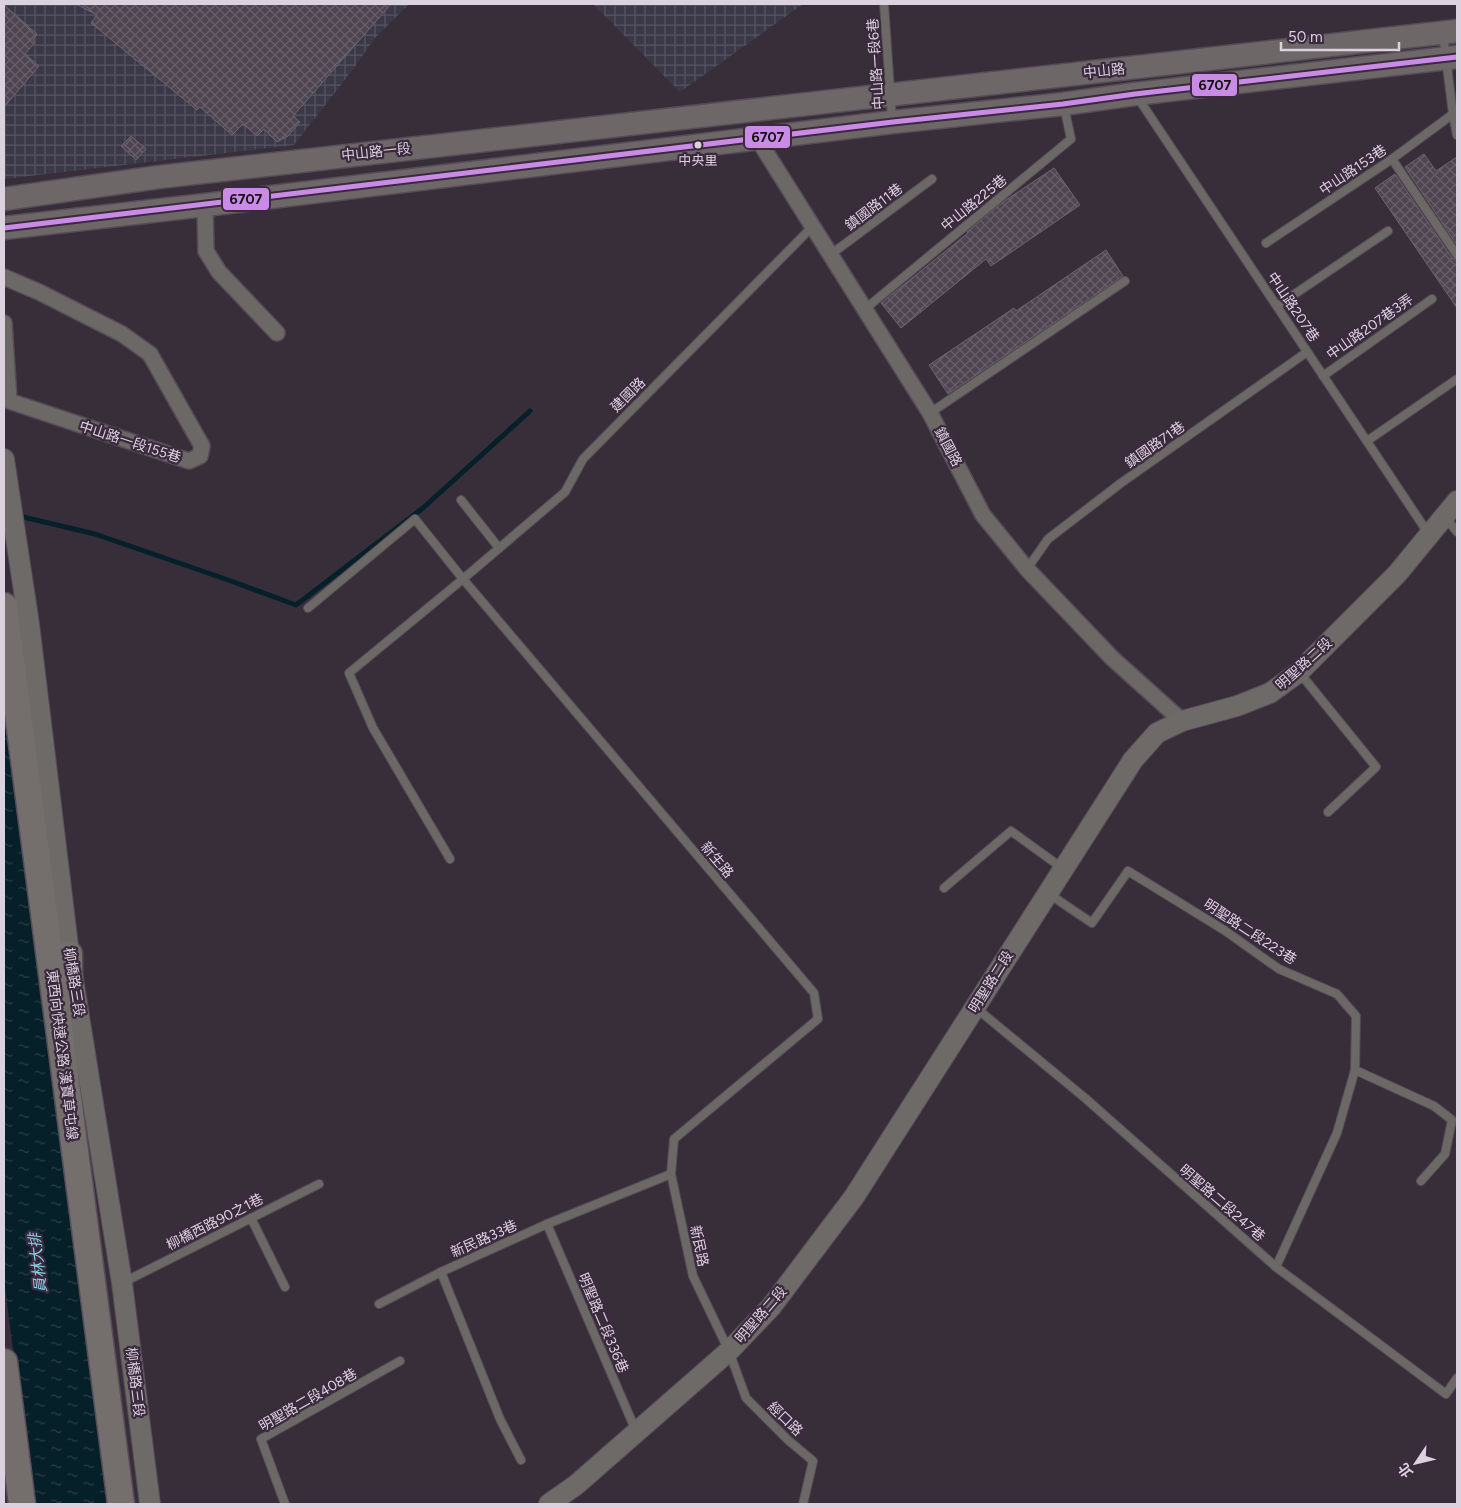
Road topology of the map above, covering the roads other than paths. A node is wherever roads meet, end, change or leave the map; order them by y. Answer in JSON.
{"nodes":[{"id":1,"x":884,"y":4,"type":"edge"},
{"id":2,"x":1450,"y":32,"type":"edge"},
{"id":3,"x":1451,"y":58,"type":"edge"},
{"id":4,"x":1135,"y":94,"type":"junction"},
{"id":5,"x":890,"y":95,"type":"junction"},
{"id":6,"x":1063,"y":104,"type":"junction"},
{"id":7,"x":750,"y":111,"type":"joint"},
{"id":8,"x":1453,"y":114,"type":"junction"},
{"id":9,"x":893,"y":122,"type":"junction"},
{"id":10,"x":1457,"y":135,"type":"edge"},
{"id":11,"x":757,"y":138,"type":"junction"},
{"id":12,"x":1392,"y":159,"type":"junction"},
{"id":13,"x":932,"y":178,"type":"dead end"},
{"id":14,"x":4,"y":199,"type":"edge"},
{"id":15,"x":206,"y":206,"type":"junction"},
{"id":16,"x":812,"y":227,"type":"junction"},
{"id":17,"x":4,"y":228,"type":"edge"},
{"id":18,"x":1388,"y":231,"type":"dead end"},
{"id":19,"x":1266,"y":243,"type":"dead end"},
{"id":20,"x":830,"y":255,"type":"junction"},
{"id":21,"x":1457,"y":256,"type":"edge"},
{"id":22,"x":4,"y":277,"type":"edge"},
{"id":23,"x":1124,"y":281,"type":"dead end"},
{"id":24,"x":1432,"y":299,"type":"dead end"},
{"id":25,"x":1276,"y":306,"type":"junction"},
{"id":26,"x":864,"y":309,"type":"junction"},
{"id":27,"x":4,"y":323,"type":"edge"},
{"id":28,"x":277,"y":333,"type":"dead end"},
{"id":29,"x":1307,"y":352,"type":"junction"},
{"id":30,"x":1323,"y":376,"type":"junction"},
{"id":31,"x":1457,"y":379,"type":"edge"},
{"id":32,"x":930,"y":413,"type":"junction"},
{"id":33,"x":1367,"y":441,"type":"junction"},
{"id":34,"x":4,"y":459,"type":"edge"},
{"id":35,"x":461,"y":500,"type":"dead end"},
{"id":36,"x":1457,"y":501,"type":"edge"},
{"id":37,"x":1444,"y":516,"type":"junction"},
{"id":38,"x":1457,"y":532,"type":"edge"},
{"id":39,"x":1429,"y":535,"type":"junction"},
{"id":40,"x":499,"y":548,"type":"junction"},
{"id":41,"x":1027,"y":569,"type":"junction"},
{"id":42,"x":463,"y":579,"type":"junction"},
{"id":43,"x":4,"y":606,"type":"edge"},
{"id":44,"x":308,"y":608,"type":"dead end"},
{"id":45,"x":1299,"y":672,"type":"junction"},
{"id":46,"x":1182,"y":721,"type":"junction"},
{"id":47,"x":1328,"y":812,"type":"dead end"},
{"id":48,"x":450,"y":859,"type":"dead end"},
{"id":49,"x":1063,"y":869,"type":"junction"},
{"id":50,"x":944,"y":888,"type":"dead end"},
{"id":51,"x":1048,"y":893,"type":"junction"},
{"id":52,"x":69,"y":954,"type":"junction"},
{"id":53,"x":975,"y":1007,"type":"junction"},
{"id":54,"x":1355,"y":1070,"type":"junction"},
{"id":55,"x":674,"y":1139,"type":"joint"},
{"id":56,"x":671,"y":1174,"type":"junction"},
{"id":57,"x":1421,"y":1182,"type":"dead end"},
{"id":58,"x":319,"y":1184,"type":"dead end"},
{"id":59,"x":250,"y":1218,"type":"junction"},
{"id":60,"x":547,"y":1224,"type":"junction"},
{"id":61,"x":1276,"y":1267,"type":"junction"},
{"id":62,"x":441,"y":1272,"type":"junction"},
{"id":63,"x":122,"y":1283,"type":"junction"},
{"id":64,"x":285,"y":1287,"type":"dead end"},
{"id":65,"x":379,"y":1304,"type":"dead end"},
{"id":66,"x":729,"y":1352,"type":"junction"},
{"id":67,"x":4,"y":1362,"type":"edge"},
{"id":68,"x":400,"y":1362,"type":"dead end"},
{"id":69,"x":1457,"y":1378,"type":"edge"},
{"id":70,"x":637,"y":1432,"type":"junction"},
{"id":71,"x":521,"y":1460,"type":"dead end"},
{"id":72,"x":22,"y":1504,"type":"edge"},
{"id":73,"x":121,"y":1504,"type":"edge"},
{"id":74,"x":134,"y":1504,"type":"edge"},
{"id":75,"x":150,"y":1504,"type":"edge"},
{"id":76,"x":285,"y":1504,"type":"edge"},
{"id":77,"x":550,"y":1504,"type":"edge"},
{"id":78,"x":803,"y":1504,"type":"edge"}],
"edges":[{"from":1,"to":5,"type":"lane","name":"中山路一段6巷"},
{"from":2,"to":3,"type":"lane"},
{"from":2,"to":5,"type":"main road","name":"中山路"},
{"from":3,"to":4,"type":"main road","name":"中山路"},
{"from":3,"to":8,"type":"lane"},
{"from":4,"to":6,"type":"main road","name":"中山路"},
{"from":4,"to":25,"type":"lane","name":"中山路207巷"},
{"from":5,"to":7,"type":"main road","name":"中山路"},
{"from":5,"to":9,"type":"lane","name":"中山路一段6巷"},
{"from":6,"to":9,"type":"main road","name":"中山路"},
{"from":6,"to":26,"type":"lane","name":"中山路225巷"},
{"from":7,"to":14,"type":"main road","name":"中山路一段"},
{"from":8,"to":10,"type":"lane"},
{"from":8,"to":12,"type":"lane","name":"中山路153巷"},
{"from":9,"to":11,"type":"main road","name":"中山路"},
{"from":11,"to":15,"type":"main road"},
{"from":11,"to":16,"type":"street","name":"鎮國路"},
{"from":12,"to":19,"type":"lane","name":"中山路153巷"},
{"from":12,"to":21,"type":"lane"},
{"from":13,"to":20,"type":"lane","name":"鎮國路11巷"},
{"from":15,"to":17,"type":"main road"},
{"from":15,"to":28,"type":"street"},
{"from":16,"to":20,"type":"street","name":"鎮國路"},
{"from":16,"to":40,"type":"lane","name":"建國路"},
{"from":18,"to":25,"type":"lane"},
{"from":20,"to":26,"type":"street","name":"鎮國路"},
{"from":22,"to":27,"type":"street","name":"中山路一段155巷"},
{"from":23,"to":32,"type":"lane"},
{"from":24,"to":30,"type":"lane","name":"中山路207巷3弄"},
{"from":25,"to":29,"type":"lane","name":"中山路207巷"},
{"from":26,"to":32,"type":"street","name":"鎮國路"},
{"from":29,"to":30,"type":"lane","name":"中山路207巷"},
{"from":29,"to":41,"type":"lane","name":"鎮國路71巷"},
{"from":30,"to":33,"type":"lane","name":"中山路207巷"},
{"from":31,"to":33,"type":"lane"},
{"from":32,"to":41,"type":"street","name":"鎮國路"},
{"from":33,"to":39,"type":"lane","name":"中山路207巷"},
{"from":34,"to":52,"type":"street","name":"柳橋路三段"},
{"from":35,"to":40,"type":"lane"},
{"from":36,"to":37,"type":"street","name":"明聖路二段"},
{"from":37,"to":38,"type":"lane"},
{"from":37,"to":39,"type":"street","name":"明聖路二段"},
{"from":39,"to":45,"type":"street","name":"明聖路二段"},
{"from":40,"to":42,"type":"lane","name":"建國路"},
{"from":41,"to":46,"type":"street","name":"鎮國路"},
{"from":42,"to":44,"type":"lane"},
{"from":42,"to":48,"type":"lane","name":"建國路"},
{"from":42,"to":55,"type":"lane","name":"新生路"},
{"from":43,"to":73,"type":"highway","name":"東西向快速公路 漢寶草屯線"},
{"from":45,"to":46,"type":"street","name":"明聖路二段"},
{"from":45,"to":47,"type":"lane"},
{"from":46,"to":49,"type":"street","name":"明聖路二段"},
{"from":49,"to":50,"type":"lane"},
{"from":49,"to":51,"type":"street","name":"明聖路二段"},
{"from":51,"to":53,"type":"street","name":"明聖路二段"},
{"from":51,"to":54,"type":"lane","name":"明聖路二段223巷"},
{"from":52,"to":63,"type":"street","name":"柳橋路三段"},
{"from":52,"to":74,"type":"highway"},
{"from":53,"to":61,"type":"lane","name":"明聖路二段247巷"},
{"from":53,"to":66,"type":"street","name":"明聖路二段"},
{"from":54,"to":57,"type":"lane"},
{"from":54,"to":61,"type":"lane","name":"明聖路二段223巷"},
{"from":55,"to":56,"type":"lane","name":"新民路"},
{"from":56,"to":60,"type":"lane","name":"新民路33巷"},
{"from":56,"to":66,"type":"lane","name":"新民路"},
{"from":58,"to":59,"type":"lane","name":"柳橋西路90之1巷"},
{"from":59,"to":63,"type":"lane","name":"柳橋西路90之1巷"},
{"from":59,"to":64,"type":"lane"},
{"from":60,"to":62,"type":"lane","name":"新民路33巷"},
{"from":60,"to":70,"type":"lane","name":"明聖路二段336巷"},
{"from":61,"to":69,"type":"lane","name":"明聖路二段247巷"},
{"from":62,"to":65,"type":"lane"},
{"from":62,"to":71,"type":"lane","name":"新民路33巷"},
{"from":63,"to":75,"type":"street","name":"柳橋路三段"},
{"from":66,"to":70,"type":"street","name":"明聖路二段"},
{"from":66,"to":78,"type":"lane","name":"經口路"},
{"from":67,"to":72,"type":"highway"},
{"from":68,"to":76,"type":"lane","name":"明聖路二段408巷"},
{"from":70,"to":77,"type":"street","name":"明聖路二段"}]}
